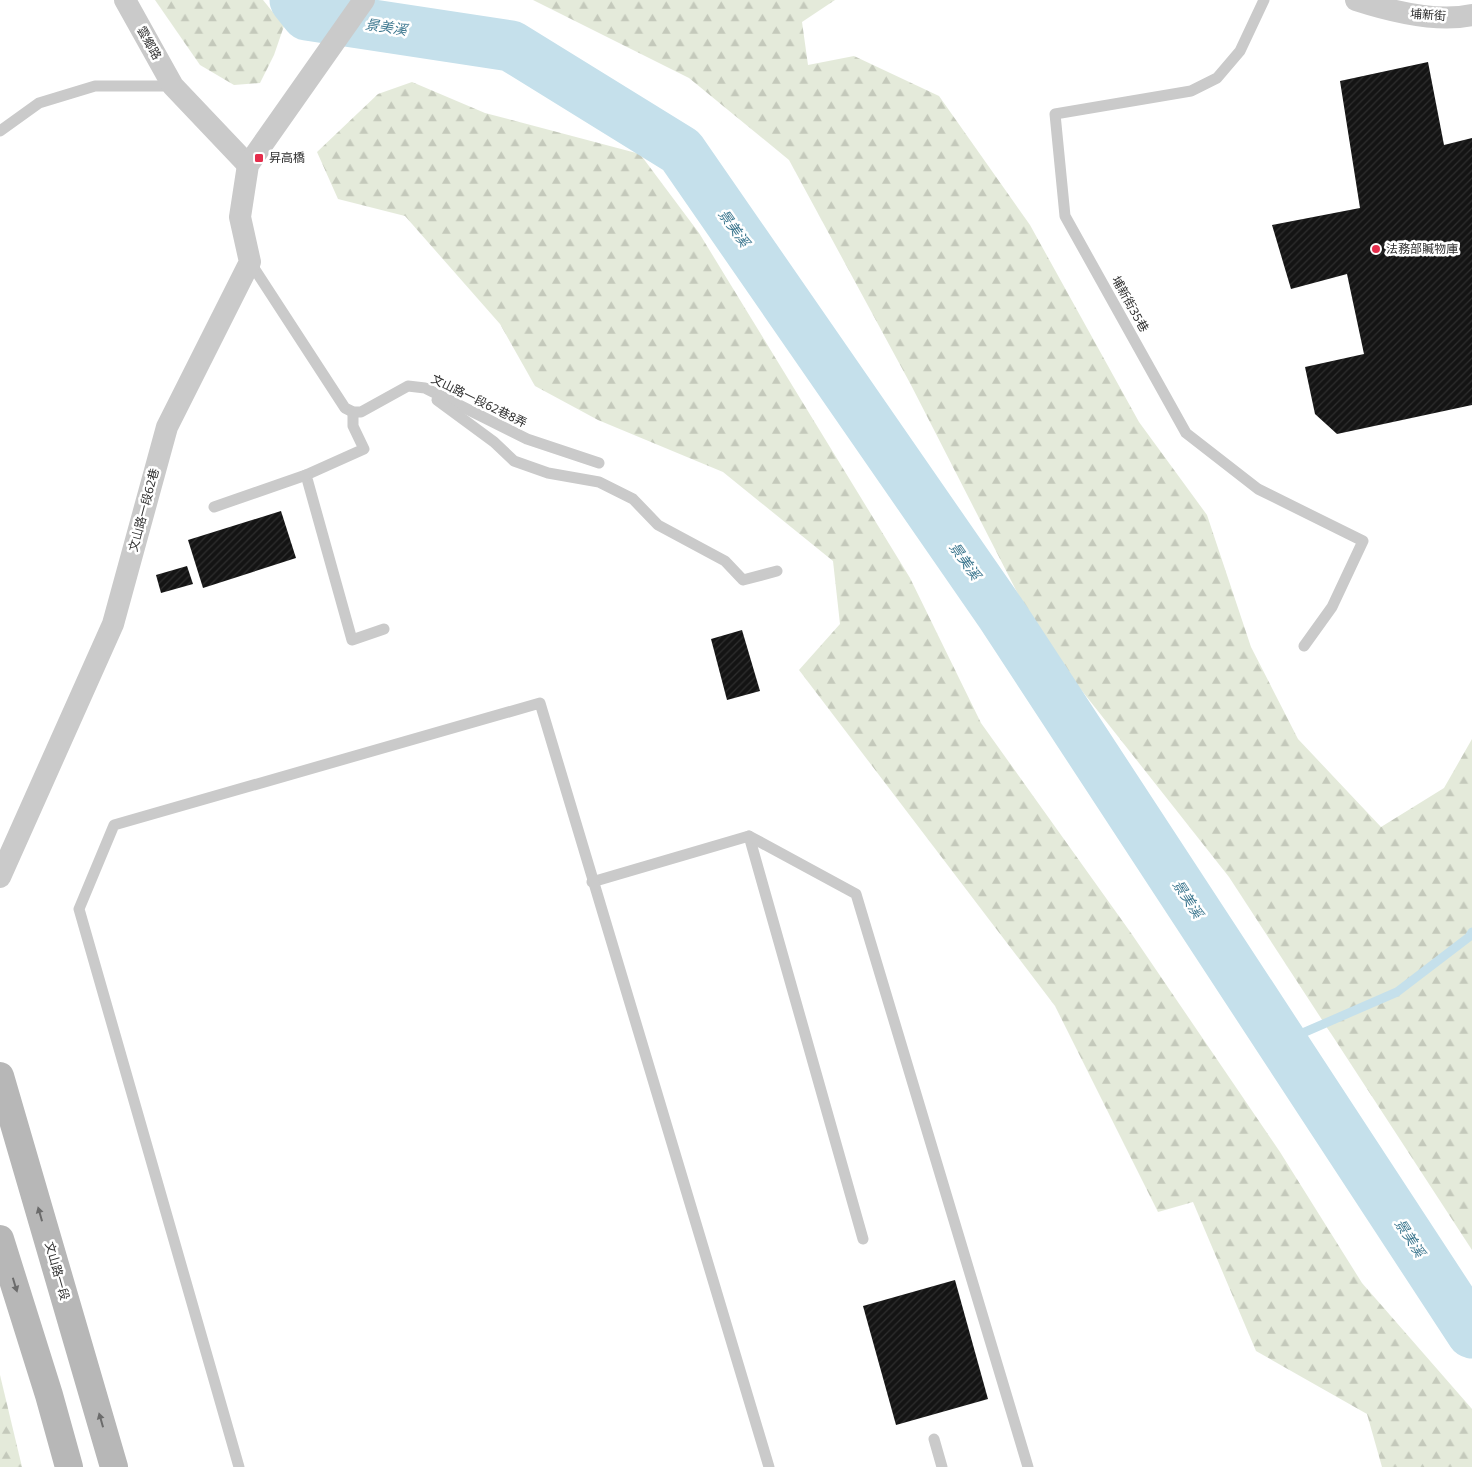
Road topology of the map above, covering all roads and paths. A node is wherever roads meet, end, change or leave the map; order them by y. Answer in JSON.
{"nodes":[{"id":1,"x":125,"y":0,"type":"edge"},
{"id":2,"x":364,"y":0,"type":"edge"},
{"id":3,"x":1264,"y":0,"type":"edge"},
{"id":4,"x":1356,"y":0,"type":"edge"},
{"id":5,"x":1472,"y":15,"type":"edge"},
{"id":6,"x":173,"y":86,"type":"junction"},
{"id":7,"x":0,"y":131,"type":"edge"},
{"id":8,"x":248,"y":165,"type":"junction"},
{"id":9,"x":250,"y":262,"type":"junction"},
{"id":10,"x":425,"y":388,"type":"junction"},
{"id":11,"x":353,"y":412,"type":"junction"},
{"id":12,"x":599,"y":462,"type":"dead end"},
{"id":13,"x":306,"y":474,"type":"junction"},
{"id":14,"x":214,"y":507,"type":"dead end"},
{"id":15,"x":777,"y":571,"type":"dead end"},
{"id":16,"x":384,"y":629,"type":"dead end"},
{"id":17,"x":1304,"y":646,"type":"dead end"},
{"id":18,"x":749,"y":836,"type":"junction"},
{"id":19,"x":0,"y":877,"type":"edge"},
{"id":20,"x":592,"y":882,"type":"junction"},
{"id":21,"x":0,"y":1076,"type":"edge"},
{"id":22,"x":0,"y":1239,"type":"edge"},
{"id":23,"x":863,"y":1239,"type":"dead end"},
{"id":24,"x":934,"y":1439,"type":"dead end"},
{"id":25,"x":68,"y":1467,"type":"edge"},
{"id":26,"x":114,"y":1467,"type":"edge"},
{"id":27,"x":239,"y":1467,"type":"edge"},
{"id":28,"x":769,"y":1467,"type":"edge"},
{"id":29,"x":942,"y":1467,"type":"edge"},
{"id":30,"x":1028,"y":1467,"type":"edge"}],
"edges":[{"from":1,"to":6,"type":"street","name":"雲鄉路"},
{"from":2,"to":8,"type":"street"},
{"from":3,"to":17,"type":"lane","name":"埔新街35巷"},
{"from":4,"to":5,"type":"street","name":"埔新街"},
{"from":6,"to":7,"type":"lane"},
{"from":6,"to":8,"type":"street","name":"雲鄉路"},
{"from":8,"to":9,"type":"street"},
{"from":9,"to":11,"type":"lane"},
{"from":9,"to":19,"type":"street","name":"文山路一段62巷"},
{"from":10,"to":11,"type":"lane","name":"文山路一段62巷8弄"},
{"from":10,"to":12,"type":"lane","name":"文山路一段62巷8弄"},
{"from":10,"to":15,"type":"lane"},
{"from":11,"to":13,"type":"lane"},
{"from":13,"to":14,"type":"lane"},
{"from":13,"to":16,"type":"lane"},
{"from":18,"to":20,"type":"lane"},
{"from":18,"to":23,"type":"lane"},
{"from":18,"to":30,"type":"lane"},
{"from":20,"to":27,"type":"lane"},
{"from":20,"to":28,"type":"lane"},
{"from":26,"to":21,"type":"main road","name":"文山路一段","one_way":true},
{"from":22,"to":25,"type":"main road","one_way":true},
{"from":24,"to":29,"type":"lane"}]}
